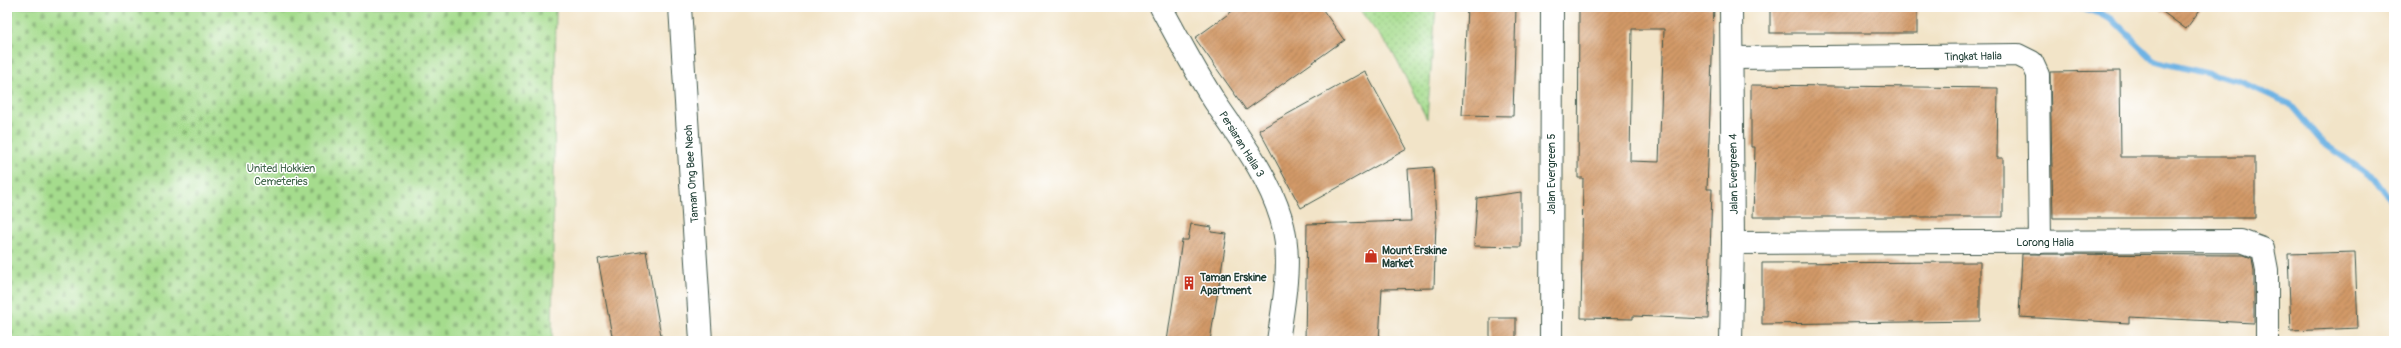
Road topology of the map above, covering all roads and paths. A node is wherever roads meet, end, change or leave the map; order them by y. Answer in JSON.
{"nodes":[{"id":1,"x":680,"y":7,"type":"edge"},
{"id":2,"x":1161,"y":7,"type":"edge"},
{"id":3,"x":1552,"y":7,"type":"edge"},
{"id":4,"x":1731,"y":7,"type":"edge"},
{"id":5,"x":1732,"y":58,"type":"junction"},
{"id":6,"x":2040,"y":242,"type":"junction"},
{"id":7,"x":1733,"y":243,"type":"junction"},
{"id":8,"x":701,"y":341,"type":"edge"},
{"id":9,"x":1278,"y":341,"type":"edge"},
{"id":10,"x":1551,"y":341,"type":"edge"},
{"id":11,"x":1731,"y":341,"type":"edge"},
{"id":12,"x":2267,"y":341,"type":"edge"}],
"edges":[{"from":1,"to":8,"type":"street","name":"Taman Ong Bee Neoh"},
{"from":2,"to":9,"type":"street","name":"Persiaran Halia 3"},
{"from":3,"to":10,"type":"street","name":"Jalan Evergreen 5"},
{"from":4,"to":5,"type":"street","name":"Jalan Evergreen 4"},
{"from":5,"to":6,"type":"street","name":"Tingkat Halia"},
{"from":5,"to":7,"type":"street","name":"Jalan Evergreen 4"},
{"from":6,"to":7,"type":"street","name":"Lorong Halia"},
{"from":6,"to":12,"type":"street","name":"Lorong Halia"},
{"from":7,"to":11,"type":"street","name":"Jalan Evergreen 4"}]}
